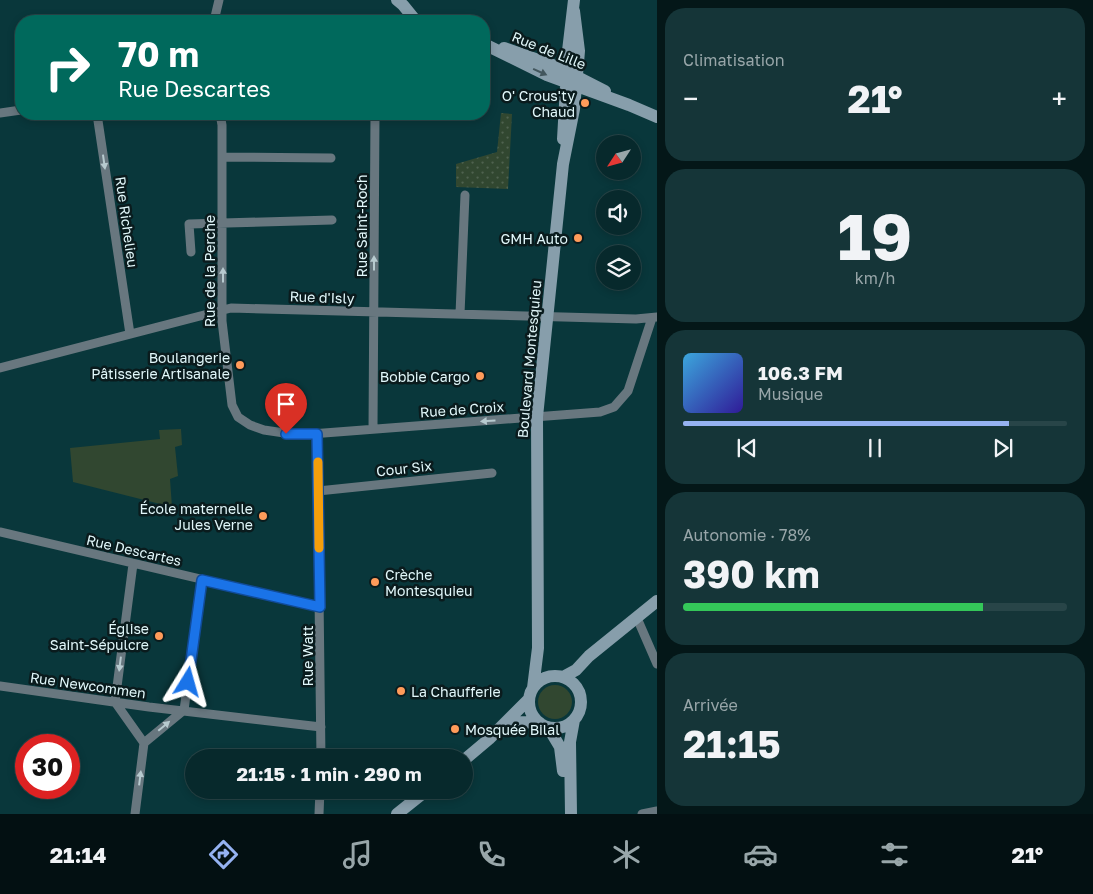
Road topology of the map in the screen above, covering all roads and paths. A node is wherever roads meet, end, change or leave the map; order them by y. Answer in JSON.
{"nodes":[{"id":1,"x":219,"y":0,"type":"edge"},
{"id":2,"x":397,"y":0,"type":"edge"},
{"id":3,"x":574,"y":6,"type":"edge"},
{"id":4,"x":215,"y":15,"type":"edge"},
{"id":5,"x":411,"y":15,"type":"edge"},
{"id":6,"x":490,"y":42,"type":"edge"},
{"id":7,"x":490,"y":47,"type":"edge"},
{"id":8,"x":572,"y":79,"type":"junction"},
{"id":9,"x":15,"y":111,"type":"edge"},
{"id":10,"x":0,"y":113,"type":"edge"},
{"id":11,"x":657,"y":118,"type":"edge"},
{"id":12,"x":98,"y":120,"type":"edge"},
{"id":13,"x":220,"y":120,"type":"edge"},
{"id":14,"x":375,"y":120,"type":"edge"},
{"id":15,"x":222,"y":156,"type":"junction"},
{"id":16,"x":331,"y":158,"type":"dead end"},
{"id":17,"x":465,"y":195,"type":"dead end"},
{"id":18,"x":332,"y":220,"type":"dead end"},
{"id":19,"x":223,"y":224,"type":"junction"},
{"id":20,"x":191,"y":252,"type":"dead end"},
{"id":21,"x":223,"y":309,"type":"junction"},
{"id":22,"x":374,"y":312,"type":"junction"},
{"id":23,"x":460,"y":314,"type":"junction"},
{"id":24,"x":547,"y":316,"type":"junction"},
{"id":25,"x":654,"y":317,"type":"edge"},
{"id":26,"x":130,"y":334,"type":"junction"},
{"id":27,"x":0,"y":368,"type":"edge"},
{"id":28,"x":537,"y":418,"type":"junction"},
{"id":29,"x":245,"y":422,"type":"joint"},
{"id":30,"x":374,"y":429,"type":"junction"},
{"id":31,"x":317,"y":434,"type":"junction"},
{"id":32,"x":492,"y":473,"type":"dead end"},
{"id":33,"x":318,"y":491,"type":"junction"},
{"id":34,"x":0,"y":532,"type":"edge"},
{"id":35,"x":133,"y":564,"type":"junction"},
{"id":36,"x":202,"y":580,"type":"junction"},
{"id":37,"x":657,"y":601,"type":"edge"},
{"id":38,"x":320,"y":607,"type":"junction"},
{"id":39,"x":637,"y":618,"type":"junction"},
{"id":40,"x":538,"y":648,"type":"junction"},
{"id":41,"x":600,"y":648,"type":"junction"},
{"id":42,"x":657,"y":664,"type":"edge"},
{"id":43,"x":560,"y":677,"type":"junction"},
{"id":44,"x":0,"y":686,"type":"edge"},
{"id":45,"x":531,"y":694,"type":"junction"},
{"id":46,"x":580,"y":695,"type":"junction"},
{"id":47,"x":115,"y":702,"type":"junction"},
{"id":48,"x":184,"y":710,"type":"junction"},
{"id":49,"x":574,"y":720,"type":"junction"},
{"id":50,"x":544,"y":725,"type":"junction"},
{"id":51,"x":321,"y":727,"type":"junction"},
{"id":52,"x":489,"y":739,"type":"junction"},
{"id":53,"x":144,"y":743,"type":"junction"},
{"id":54,"x":321,"y":749,"type":"edge"},
{"id":55,"x":473,"y":752,"type":"edge"},
{"id":56,"x":320,"y":799,"type":"edge"},
{"id":57,"x":416,"y":799,"type":"edge"},
{"id":58,"x":657,"y":811,"type":"edge"},
{"id":59,"x":135,"y":814,"type":"edge"},
{"id":60,"x":319,"y":814,"type":"edge"},
{"id":61,"x":398,"y":814,"type":"edge"},
{"id":62,"x":563,"y":814,"type":"edge"},
{"id":63,"x":571,"y":814,"type":"edge"},
{"id":64,"x":642,"y":814,"type":"edge"}],
"edges":[{"from":1,"to":4,"type":"street"},
{"from":2,"to":5,"type":"main road"},
{"from":3,"to":8,"type":"main road","name":"Boulevard Montesquieu"},
{"from":6,"to":8,"type":"main road","name":"Rue de Lille"},
{"from":7,"to":8,"type":"main road","name":"Rue de Lille","one_way":true},
{"from":8,"to":11,"type":"main road","name":"Rue de Lille"},
{"from":8,"to":24,"type":"main road","name":"Boulevard Montesquieu"},
{"from":9,"to":10,"type":"street"},
{"from":12,"to":26,"type":"street","name":"Rue Richelieu","one_way":true},
{"from":13,"to":15,"type":"street","name":"Rue de la Perche"},
{"from":22,"to":14,"type":"street","name":"Rue Saint-Roch","one_way":true},
{"from":15,"to":16,"type":"street"},
{"from":15,"to":19,"type":"street","name":"Rue de la Perche"},
{"from":17,"to":23,"type":"street"},
{"from":18,"to":19,"type":"street"},
{"from":19,"to":20,"type":"street"},
{"from":21,"to":19,"type":"street","name":"Rue de la Perche","one_way":true},
{"from":21,"to":22,"type":"street","name":"Rue d'Isly"},
{"from":21,"to":26,"type":"street","name":"Rue d'Isly"},
{"from":21,"to":29,"type":"street","name":"Rue de la Perche"},
{"from":22,"to":23,"type":"street","name":"Rue d'Isly"},
{"from":22,"to":30,"type":"street","name":"Rue Saint-Roch"},
{"from":23,"to":24,"type":"street","name":"Rue d'Isly"},
{"from":24,"to":25,"type":"street","name":"Rue d'Isly"},
{"from":24,"to":28,"type":"main road","name":"Boulevard Montesquieu"},
{"from":25,"to":28,"type":"street","name":"Rue de Croix"},
{"from":26,"to":27,"type":"street","name":"Rue d'Isly"},
{"from":28,"to":30,"type":"street","name":"Rue de Croix","one_way":true},
{"from":28,"to":40,"type":"main road","name":"Boulevard Montesquieu"},
{"from":29,"to":31,"type":"street","name":"Rue de Croix"},
{"from":30,"to":31,"type":"street","name":"Rue de Croix"},
{"from":31,"to":33,"type":"street","name":"Rue Watt"},
{"from":32,"to":33,"type":"street","name":"Cour Six"},
{"from":33,"to":38,"type":"street","name":"Rue Watt"},
{"from":34,"to":35,"type":"street","name":"Rue Descartes"},
{"from":35,"to":36,"type":"street","name":"Rue Descartes"},
{"from":35,"to":47,"type":"street","one_way":true},
{"from":36,"to":38,"type":"street","name":"Rue Descartes"},
{"from":36,"to":48,"type":"street"},
{"from":37,"to":39,"type":"main road"},
{"from":38,"to":51,"type":"street","name":"Rue Watt"},
{"from":39,"to":41,"type":"main road"},
{"from":39,"to":42,"type":"street"},
{"from":40,"to":43,"type":"main road","name":"Boulevard Montesquieu"},
{"from":40,"to":45,"type":"main road","name":"Boulevard Montesquieu"},
{"from":41,"to":43,"type":"main road"},
{"from":41,"to":46,"type":"main road"},
{"from":43,"to":45,"type":"main road"},
{"from":43,"to":46,"type":"main road"},
{"from":44,"to":47,"type":"street","name":"Rue Newcommen"},
{"from":45,"to":50,"type":"main road"},
{"from":45,"to":52,"type":"main road"},
{"from":46,"to":49,"type":"main road"},
{"from":47,"to":48,"type":"street","name":"Rue Newcommen"},
{"from":47,"to":53,"type":"street"},
{"from":48,"to":51,"type":"street","name":"Rue Newcommen"},
{"from":53,"to":48,"type":"street","one_way":true},
{"from":49,"to":50,"type":"main road"},
{"from":49,"to":63,"type":"main road"},
{"from":50,"to":52,"type":"main road"},
{"from":50,"to":62,"type":"main road"},
{"from":51,"to":54,"type":"street","name":"Rue Watt"},
{"from":52,"to":55,"type":"main road"},
{"from":59,"to":53,"type":"street","one_way":true},
{"from":56,"to":60,"type":"street"},
{"from":57,"to":61,"type":"main road"},
{"from":58,"to":64,"type":"street"}]}
